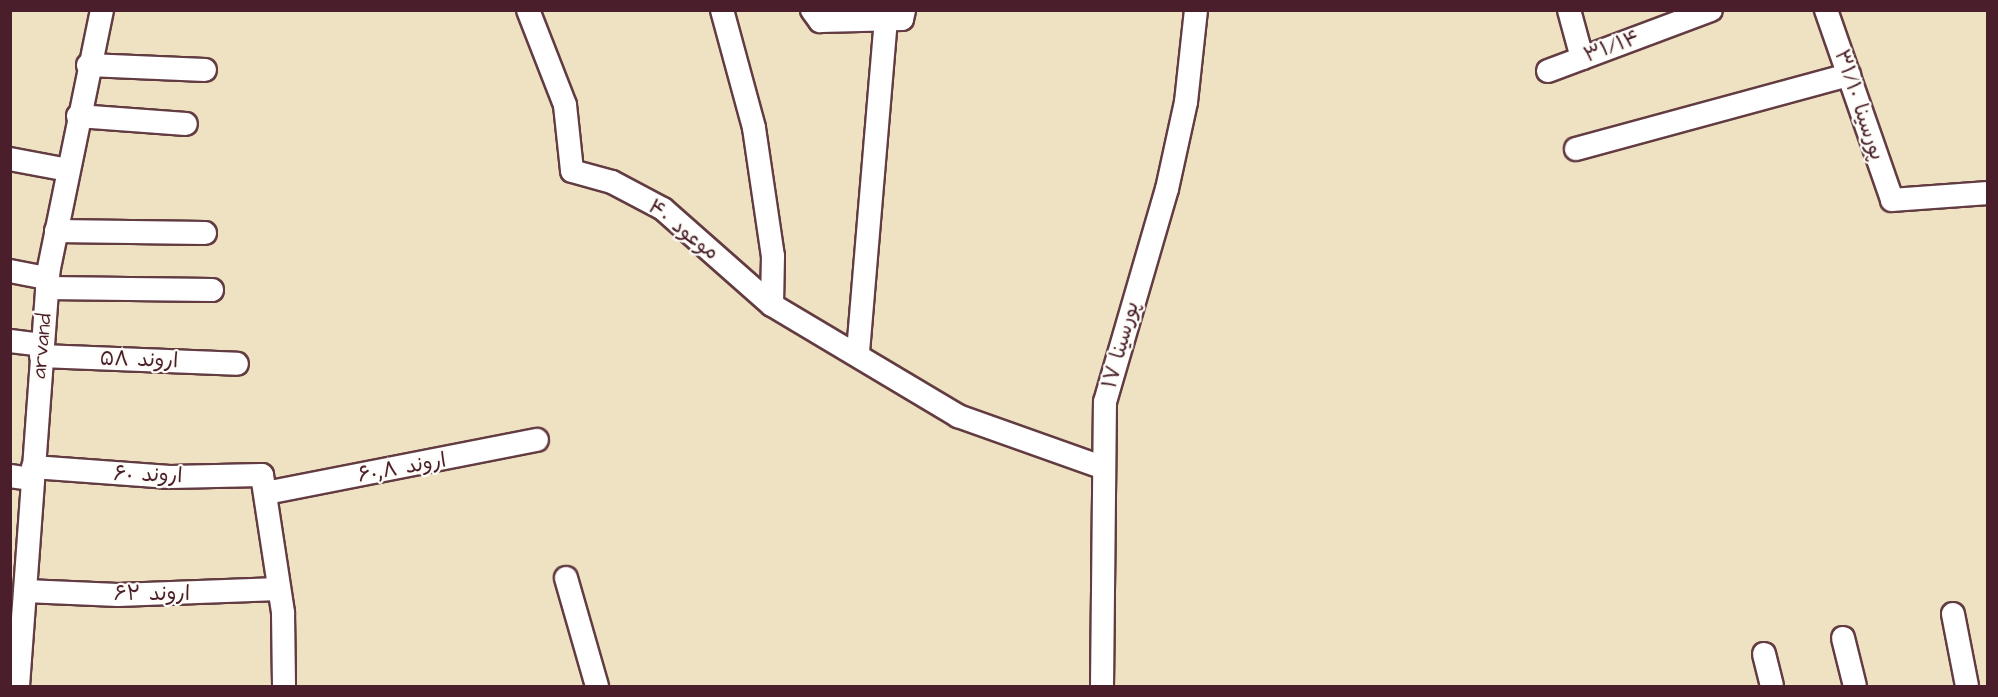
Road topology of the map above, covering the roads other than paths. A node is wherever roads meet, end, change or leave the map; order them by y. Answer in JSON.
{"nodes":[{"id":1,"x":102,"y":10,"type":"edge"},
{"id":2,"x":528,"y":10,"type":"edge"},
{"id":3,"x":722,"y":10,"type":"edge"},
{"id":4,"x":812,"y":10,"type":"edge"},
{"id":5,"x":1196,"y":10,"type":"edge"},
{"id":6,"x":1569,"y":10,"type":"edge"},
{"id":7,"x":1711,"y":10,"type":"edge"},
{"id":8,"x":1826,"y":10,"type":"edge"},
{"id":9,"x":895,"y":14,"type":"edge"},
{"id":10,"x":1582,"y":58,"type":"junction"},
{"id":11,"x":88,"y":65,"type":"junction"},
{"id":12,"x":205,"y":70,"type":"dead end"},
{"id":13,"x":1548,"y":71,"type":"dead end"},
{"id":14,"x":1849,"y":75,"type":"junction"},
{"id":15,"x":78,"y":116,"type":"junction"},
{"id":16,"x":186,"y":124,"type":"dead end"},
{"id":17,"x":1575,"y":148,"type":"dead end"},
{"id":18,"x":10,"y":159,"type":"edge"},
{"id":19,"x":68,"y":170,"type":"junction"},
{"id":20,"x":1988,"y":193,"type":"edge"},
{"id":21,"x":56,"y":231,"type":"junction"},
{"id":22,"x":205,"y":233,"type":"dead end"},
{"id":23,"x":10,"y":271,"type":"edge"},
{"id":24,"x":47,"y":283,"type":"junction"},
{"id":25,"x":212,"y":290,"type":"dead end"},
{"id":26,"x":772,"y":305,"type":"junction"},
{"id":27,"x":10,"y":341,"type":"edge"},
{"id":28,"x":41,"y":351,"type":"junction"},
{"id":29,"x":858,"y":352,"type":"junction"},
{"id":30,"x":237,"y":364,"type":"dead end"},
{"id":31,"x":537,"y":440,"type":"dead end"},
{"id":32,"x":1101,"y":467,"type":"junction"},
{"id":33,"x":25,"y":474,"type":"edge"},
{"id":34,"x":264,"y":484,"type":"junction"},
{"id":35,"x":20,"y":537,"type":"edge"},
{"id":36,"x":566,"y":578,"type":"dead end"},
{"id":37,"x":279,"y":589,"type":"junction"},
{"id":38,"x":25,"y":591,"type":"junction"},
{"id":39,"x":1953,"y":614,"type":"dead end"},
{"id":40,"x":16,"y":635,"type":"edge"},
{"id":41,"x":1843,"y":638,"type":"dead end"},
{"id":42,"x":1764,"y":654,"type":"dead end"},
{"id":43,"x":18,"y":687,"type":"edge"},
{"id":44,"x":284,"y":687,"type":"edge"},
{"id":45,"x":597,"y":687,"type":"edge"},
{"id":46,"x":1102,"y":687,"type":"edge"},
{"id":47,"x":1772,"y":687,"type":"edge"},
{"id":48,"x":1855,"y":687,"type":"edge"},
{"id":49,"x":1967,"y":687,"type":"edge"}],
"edges":[{"from":1,"to":11,"type":"street","name":"arvand"},
{"from":2,"to":26,"type":"street","name":"موعود ۴۰"},
{"from":3,"to":26,"type":"street"},
{"from":4,"to":9,"type":"street"},
{"from":5,"to":32,"type":"street","name":"پورسینا ۱۷"},
{"from":6,"to":10,"type":"street"},
{"from":7,"to":10,"type":"street","name":"۳۱/۱۴"},
{"from":8,"to":14,"type":"street","name":"پورسینا ۳۱/۱۰"},
{"from":9,"to":29,"type":"street"},
{"from":10,"to":13,"type":"street","name":"۳۱/۱۴"},
{"from":11,"to":12,"type":"street"},
{"from":11,"to":15,"type":"street","name":"arvand"},
{"from":14,"to":17,"type":"street"},
{"from":14,"to":20,"type":"street","name":"پورسینا ۳۱/۱۰"},
{"from":15,"to":16,"type":"street"},
{"from":15,"to":19,"type":"street","name":"arvand"},
{"from":18,"to":19,"type":"street"},
{"from":19,"to":21,"type":"street","name":"arvand"},
{"from":21,"to":22,"type":"street"},
{"from":21,"to":24,"type":"street","name":"arvand"},
{"from":23,"to":24,"type":"street"},
{"from":24,"to":25,"type":"street"},
{"from":24,"to":28,"type":"street","name":"arvand"},
{"from":26,"to":29,"type":"street"},
{"from":27,"to":28,"type":"street","name":"اروند ۵۸"},
{"from":28,"to":30,"type":"street","name":"اروند ۵۸"},
{"from":28,"to":33,"type":"street","name":"arvand"},
{"from":29,"to":32,"type":"street"},
{"from":31,"to":34,"type":"street","name":"اروند ۶۰٫۸"},
{"from":32,"to":46,"type":"street","name":"پورسینا ۱۷"},
{"from":33,"to":34,"type":"street","name":"اروند ۶۰"},
{"from":33,"to":35,"type":"street","name":"arvand"},
{"from":34,"to":37,"type":"street"},
{"from":35,"to":38,"type":"street","name":"arvand"},
{"from":36,"to":45,"type":"street"},
{"from":37,"to":38,"type":"street","name":"اروند ۶۲"},
{"from":37,"to":44,"type":"street"},
{"from":38,"to":40,"type":"street","name":"arvand"},
{"from":39,"to":49,"type":"street"},
{"from":40,"to":43,"type":"street","name":"arvand"},
{"from":41,"to":48,"type":"street"},
{"from":42,"to":47,"type":"street"}]}
